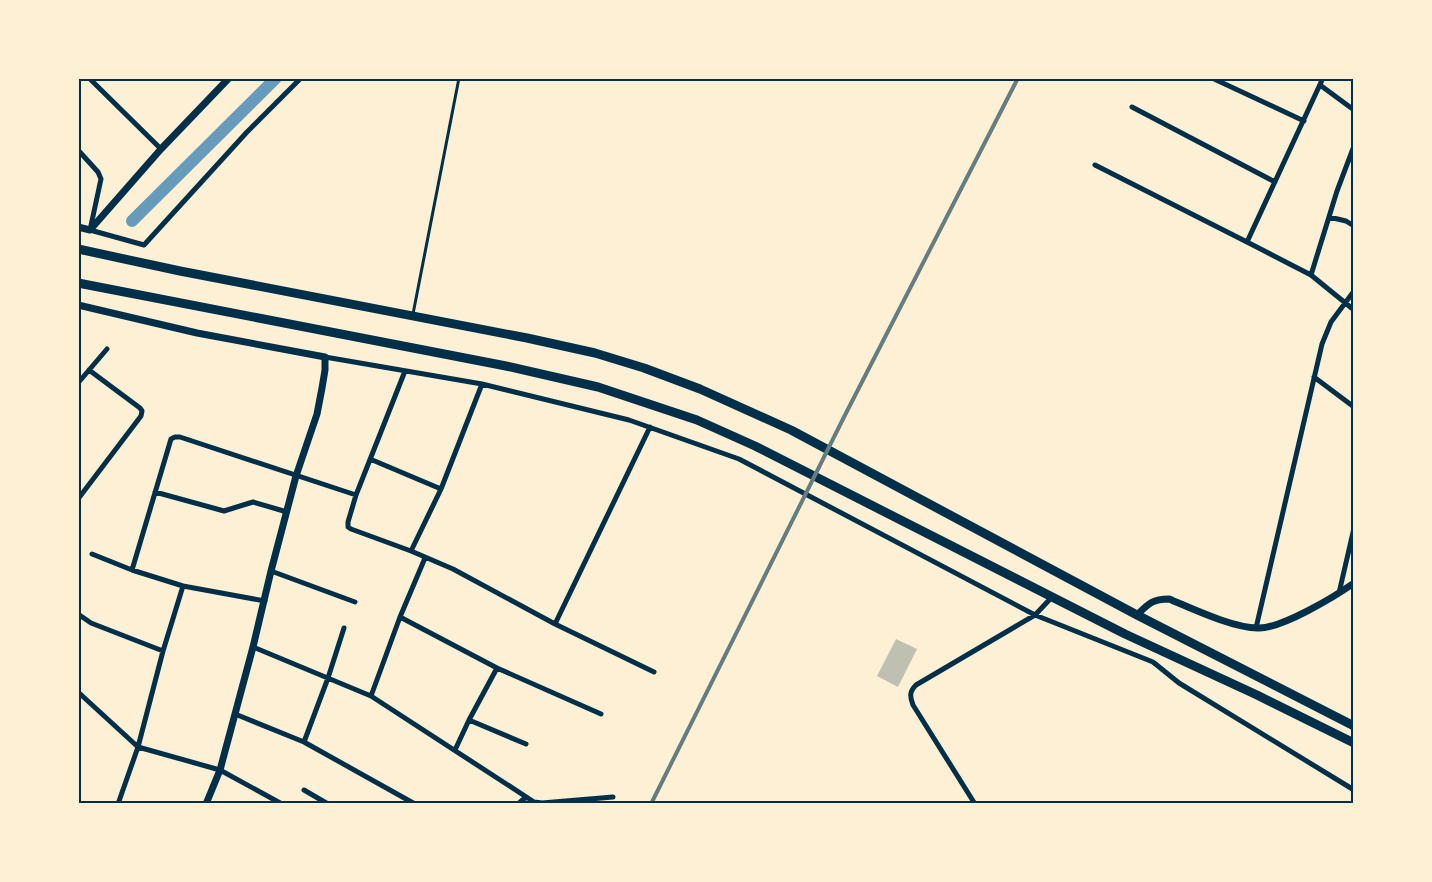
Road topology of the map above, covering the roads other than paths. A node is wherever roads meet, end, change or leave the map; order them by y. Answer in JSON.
{"nodes":[{"id":1,"x":88,"y":78,"type":"edge"},
{"id":2,"x":229,"y":78,"type":"edge"},
{"id":3,"x":301,"y":78,"type":"edge"},
{"id":4,"x":459,"y":78,"type":"edge"},
{"id":5,"x":1212,"y":78,"type":"edge"},
{"id":6,"x":1323,"y":78,"type":"edge"},
{"id":7,"x":1320,"y":85,"type":"junction"},
{"id":8,"x":1132,"y":107,"type":"dead end"},
{"id":9,"x":1354,"y":110,"type":"edge"},
{"id":10,"x":1304,"y":121,"type":"junction"},
{"id":11,"x":1354,"y":147,"type":"edge"},
{"id":12,"x":78,"y":150,"type":"edge"},
{"id":13,"x":161,"y":150,"type":"junction"},
{"id":14,"x":1095,"y":165,"type":"dead end"},
{"id":15,"x":1275,"y":182,"type":"junction"},
{"id":16,"x":1329,"y":217,"type":"junction"},
{"id":17,"x":1354,"y":226,"type":"edge"},
{"id":18,"x":78,"y":228,"type":"edge"},
{"id":19,"x":90,"y":230,"type":"junction"},
{"id":20,"x":1247,"y":242,"type":"junction"},
{"id":21,"x":78,"y":249,"type":"edge"},
{"id":22,"x":1311,"y":275,"type":"junction"},
{"id":23,"x":78,"y":283,"type":"edge"},
{"id":24,"x":1354,"y":291,"type":"edge"},
{"id":25,"x":1346,"y":303,"type":"junction"},
{"id":26,"x":78,"y":305,"type":"edge"},
{"id":27,"x":1354,"y":310,"type":"edge"},
{"id":28,"x":413,"y":316,"type":"junction"},
{"id":29,"x":107,"y":349,"type":"dead end"},
{"id":30,"x":325,"y":357,"type":"junction"},
{"id":31,"x":88,"y":370,"type":"junction"},
{"id":32,"x":405,"y":371,"type":"junction"},
{"id":33,"x":1314,"y":377,"type":"junction"},
{"id":34,"x":78,"y":383,"type":"edge"},
{"id":35,"x":482,"y":384,"type":"junction"},
{"id":36,"x":1354,"y":407,"type":"edge"},
{"id":37,"x":650,"y":427,"type":"junction"},
{"id":38,"x":370,"y":459,"type":"junction"},
{"id":39,"x":296,"y":476,"type":"junction"},
{"id":40,"x":441,"y":489,"type":"junction"},
{"id":41,"x":155,"y":492,"type":"junction"},
{"id":42,"x":356,"y":495,"type":"junction"},
{"id":43,"x":78,"y":499,"type":"edge"},
{"id":44,"x":287,"y":512,"type":"junction"},
{"id":45,"x":1354,"y":528,"type":"edge"},
{"id":46,"x":411,"y":551,"type":"junction"},
{"id":47,"x":92,"y":554,"type":"dead end"},
{"id":48,"x":425,"y":558,"type":"junction"},
{"id":49,"x":132,"y":570,"type":"junction"},
{"id":50,"x":271,"y":571,"type":"junction"},
{"id":51,"x":1354,"y":583,"type":"edge"},
{"id":52,"x":183,"y":586,"type":"junction"},
{"id":53,"x":1339,"y":593,"type":"junction"},
{"id":54,"x":1052,"y":597,"type":"junction"},
{"id":55,"x":265,"y":601,"type":"junction"},
{"id":56,"x":355,"y":602,"type":"dead end"},
{"id":57,"x":78,"y":614,"type":"edge"},
{"id":58,"x":1035,"y":615,"type":"junction"},
{"id":59,"x":1137,"y":615,"type":"junction"},
{"id":60,"x":400,"y":617,"type":"junction"},
{"id":61,"x":555,"y":624,"type":"junction"},
{"id":62,"x":344,"y":628,"type":"dead end"},
{"id":63,"x":1256,"y":628,"type":"junction"},
{"id":64,"x":254,"y":647,"type":"junction"},
{"id":65,"x":163,"y":651,"type":"junction"},
{"id":66,"x":497,"y":668,"type":"junction"},
{"id":67,"x":654,"y":672,"type":"dead end"},
{"id":68,"x":328,"y":678,"type":"junction"},
{"id":69,"x":78,"y":692,"type":"edge"},
{"id":70,"x":371,"y":696,"type":"junction"},
{"id":71,"x":235,"y":714,"type":"junction"},
{"id":72,"x":601,"y":714,"type":"dead end"},
{"id":73,"x":469,"y":720,"type":"junction"},
{"id":74,"x":1354,"y":726,"type":"edge"},
{"id":75,"x":304,"y":742,"type":"junction"},
{"id":76,"x":1354,"y":743,"type":"edge"},
{"id":77,"x":526,"y":744,"type":"dead end"},
{"id":78,"x":138,"y":747,"type":"junction"},
{"id":79,"x":454,"y":750,"type":"junction"},
{"id":80,"x":220,"y":770,"type":"junction"},
{"id":81,"x":304,"y":790,"type":"dead end"},
{"id":82,"x":1354,"y":790,"type":"edge"},
{"id":83,"x":526,"y":797,"type":"junction"},
{"id":84,"x":613,"y":797,"type":"dead end"},
{"id":85,"x":118,"y":804,"type":"edge"},
{"id":86,"x":206,"y":804,"type":"edge"},
{"id":87,"x":282,"y":804,"type":"edge"},
{"id":88,"x":328,"y":804,"type":"edge"},
{"id":89,"x":415,"y":804,"type":"edge"},
{"id":90,"x":518,"y":804,"type":"edge"},
{"id":91,"x":542,"y":804,"type":"edge"},
{"id":92,"x":975,"y":804,"type":"edge"}],
"edges":[{"from":1,"to":13,"type":"street"},
{"from":2,"to":13,"type":"street"},
{"from":3,"to":19,"type":"street"},
{"from":4,"to":28,"type":"lane"},
{"from":5,"to":10,"type":"street"},
{"from":6,"to":7,"type":"street"},
{"from":7,"to":9,"type":"street"},
{"from":7,"to":10,"type":"street"},
{"from":8,"to":15,"type":"street"},
{"from":10,"to":15,"type":"street"},
{"from":11,"to":16,"type":"street"},
{"from":12,"to":19,"type":"street"},
{"from":13,"to":19,"type":"street"},
{"from":14,"to":20,"type":"street"},
{"from":15,"to":20,"type":"street"},
{"from":16,"to":17,"type":"street"},
{"from":16,"to":22,"type":"street"},
{"from":18,"to":19,"type":"street"},
{"from":20,"to":22,"type":"street"},
{"from":21,"to":28,"type":"highway"},
{"from":22,"to":25,"type":"street"},
{"from":23,"to":54,"type":"highway"},
{"from":24,"to":25,"type":"street"},
{"from":25,"to":27,"type":"street"},
{"from":25,"to":33,"type":"street"},
{"from":26,"to":30,"type":"street"},
{"from":28,"to":59,"type":"highway"},
{"from":29,"to":31,"type":"street"},
{"from":30,"to":32,"type":"street"},
{"from":30,"to":39,"type":"street"},
{"from":31,"to":34,"type":"street"},
{"from":31,"to":43,"type":"street"},
{"from":32,"to":35,"type":"street"},
{"from":32,"to":38,"type":"street"},
{"from":33,"to":36,"type":"street"},
{"from":33,"to":63,"type":"street"},
{"from":35,"to":37,"type":"street"},
{"from":35,"to":40,"type":"street"},
{"from":37,"to":58,"type":"street"},
{"from":37,"to":61,"type":"street"},
{"from":38,"to":40,"type":"street"},
{"from":38,"to":42,"type":"street"},
{"from":39,"to":41,"type":"street"},
{"from":39,"to":42,"type":"street"},
{"from":39,"to":44,"type":"street"},
{"from":40,"to":46,"type":"street"},
{"from":41,"to":44,"type":"street"},
{"from":41,"to":49,"type":"street"},
{"from":42,"to":46,"type":"street"},
{"from":44,"to":50,"type":"street"},
{"from":45,"to":53,"type":"street"},
{"from":46,"to":48,"type":"street"},
{"from":47,"to":49,"type":"street"},
{"from":48,"to":60,"type":"street"},
{"from":48,"to":61,"type":"street"},
{"from":49,"to":52,"type":"street"},
{"from":50,"to":55,"type":"street"},
{"from":50,"to":56,"type":"street"},
{"from":51,"to":53,"type":"street"},
{"from":52,"to":55,"type":"street"},
{"from":52,"to":65,"type":"street"},
{"from":53,"to":63,"type":"street"},
{"from":54,"to":58,"type":"street"},
{"from":54,"to":76,"type":"highway"},
{"from":55,"to":64,"type":"street"},
{"from":57,"to":65,"type":"street"},
{"from":58,"to":82,"type":"street"},
{"from":58,"to":92,"type":"street"},
{"from":59,"to":63,"type":"street"},
{"from":59,"to":74,"type":"highway"},
{"from":60,"to":66,"type":"street"},
{"from":60,"to":70,"type":"street"},
{"from":61,"to":67,"type":"street"},
{"from":62,"to":68,"type":"street"},
{"from":64,"to":68,"type":"street"},
{"from":64,"to":71,"type":"street"},
{"from":65,"to":78,"type":"street"},
{"from":66,"to":72,"type":"street"},
{"from":66,"to":73,"type":"street"},
{"from":68,"to":70,"type":"street"},
{"from":68,"to":75,"type":"street"},
{"from":69,"to":78,"type":"street"},
{"from":70,"to":79,"type":"street"},
{"from":71,"to":75,"type":"street"},
{"from":71,"to":80,"type":"street"},
{"from":73,"to":77,"type":"street"},
{"from":73,"to":79,"type":"street"},
{"from":75,"to":89,"type":"street"},
{"from":78,"to":80,"type":"street"},
{"from":78,"to":85,"type":"street"},
{"from":79,"to":83,"type":"street"},
{"from":80,"to":86,"type":"street"},
{"from":80,"to":87,"type":"street"},
{"from":81,"to":88,"type":"street"},
{"from":83,"to":90,"type":"street"},
{"from":83,"to":91,"type":"street"},
{"from":84,"to":91,"type":"street"}]}
